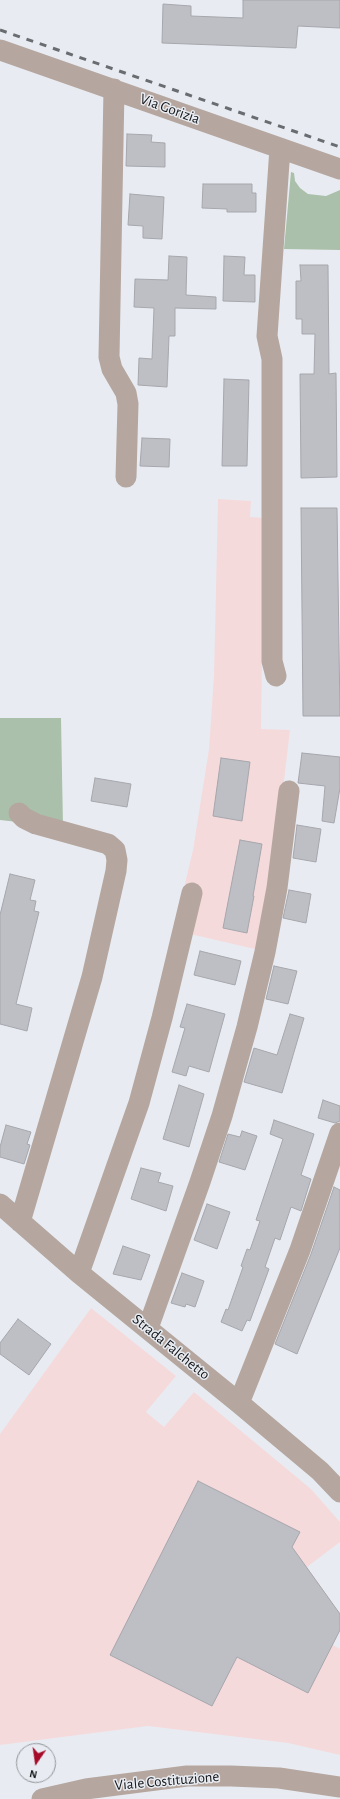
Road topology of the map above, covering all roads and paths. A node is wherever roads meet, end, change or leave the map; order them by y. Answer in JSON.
{"nodes":[{"id":1,"x":0,"y":50,"type":"edge"},
{"id":2,"x":114,"y":89,"type":"junction"},
{"id":3,"x":280,"y":148,"type":"junction"},
{"id":4,"x":340,"y":168,"type":"edge"},
{"id":5,"x":126,"y":477,"type":"dead end"},
{"id":6,"x":276,"y":676,"type":"dead end"},
{"id":7,"x":289,"y":790,"type":"dead end"},
{"id":8,"x":19,"y":813,"type":"dead end"},
{"id":9,"x":192,"y":893,"type":"dead end"},
{"id":10,"x":340,"y":1133,"type":"edge"},
{"id":11,"x":0,"y":1204,"type":"edge"},
{"id":12,"x":20,"y":1222,"type":"junction"},
{"id":13,"x":79,"y":1273,"type":"junction"},
{"id":14,"x":148,"y":1328,"type":"junction"},
{"id":15,"x":239,"y":1403,"type":"junction"},
{"id":16,"x":340,"y":1492,"type":"edge"},
{"id":17,"x":340,"y":1787,"type":"edge"},
{"id":18,"x":42,"y":1799,"type":"edge"}],
"edges":[{"from":1,"to":2,"type":"street","name":"Via Gorizia"},
{"from":2,"to":3,"type":"street","name":"Via Gorizia"},
{"from":2,"to":5,"type":"street"},
{"from":3,"to":4,"type":"street","name":"Via Gorizia"},
{"from":3,"to":6,"type":"street"},
{"from":7,"to":14,"type":"street"},
{"from":8,"to":12,"type":"street"},
{"from":9,"to":13,"type":"street"},
{"from":10,"to":15,"type":"street"},
{"from":11,"to":12,"type":"street","name":"Strada Falchetto"},
{"from":12,"to":13,"type":"street","name":"Strada Falchetto"},
{"from":13,"to":14,"type":"street","name":"Strada Falchetto"},
{"from":14,"to":15,"type":"street","name":"Strada Falchetto"},
{"from":15,"to":16,"type":"street","name":"Strada Falchetto"},
{"from":17,"to":18,"type":"street","name":"Viale Costituzione"}]}
